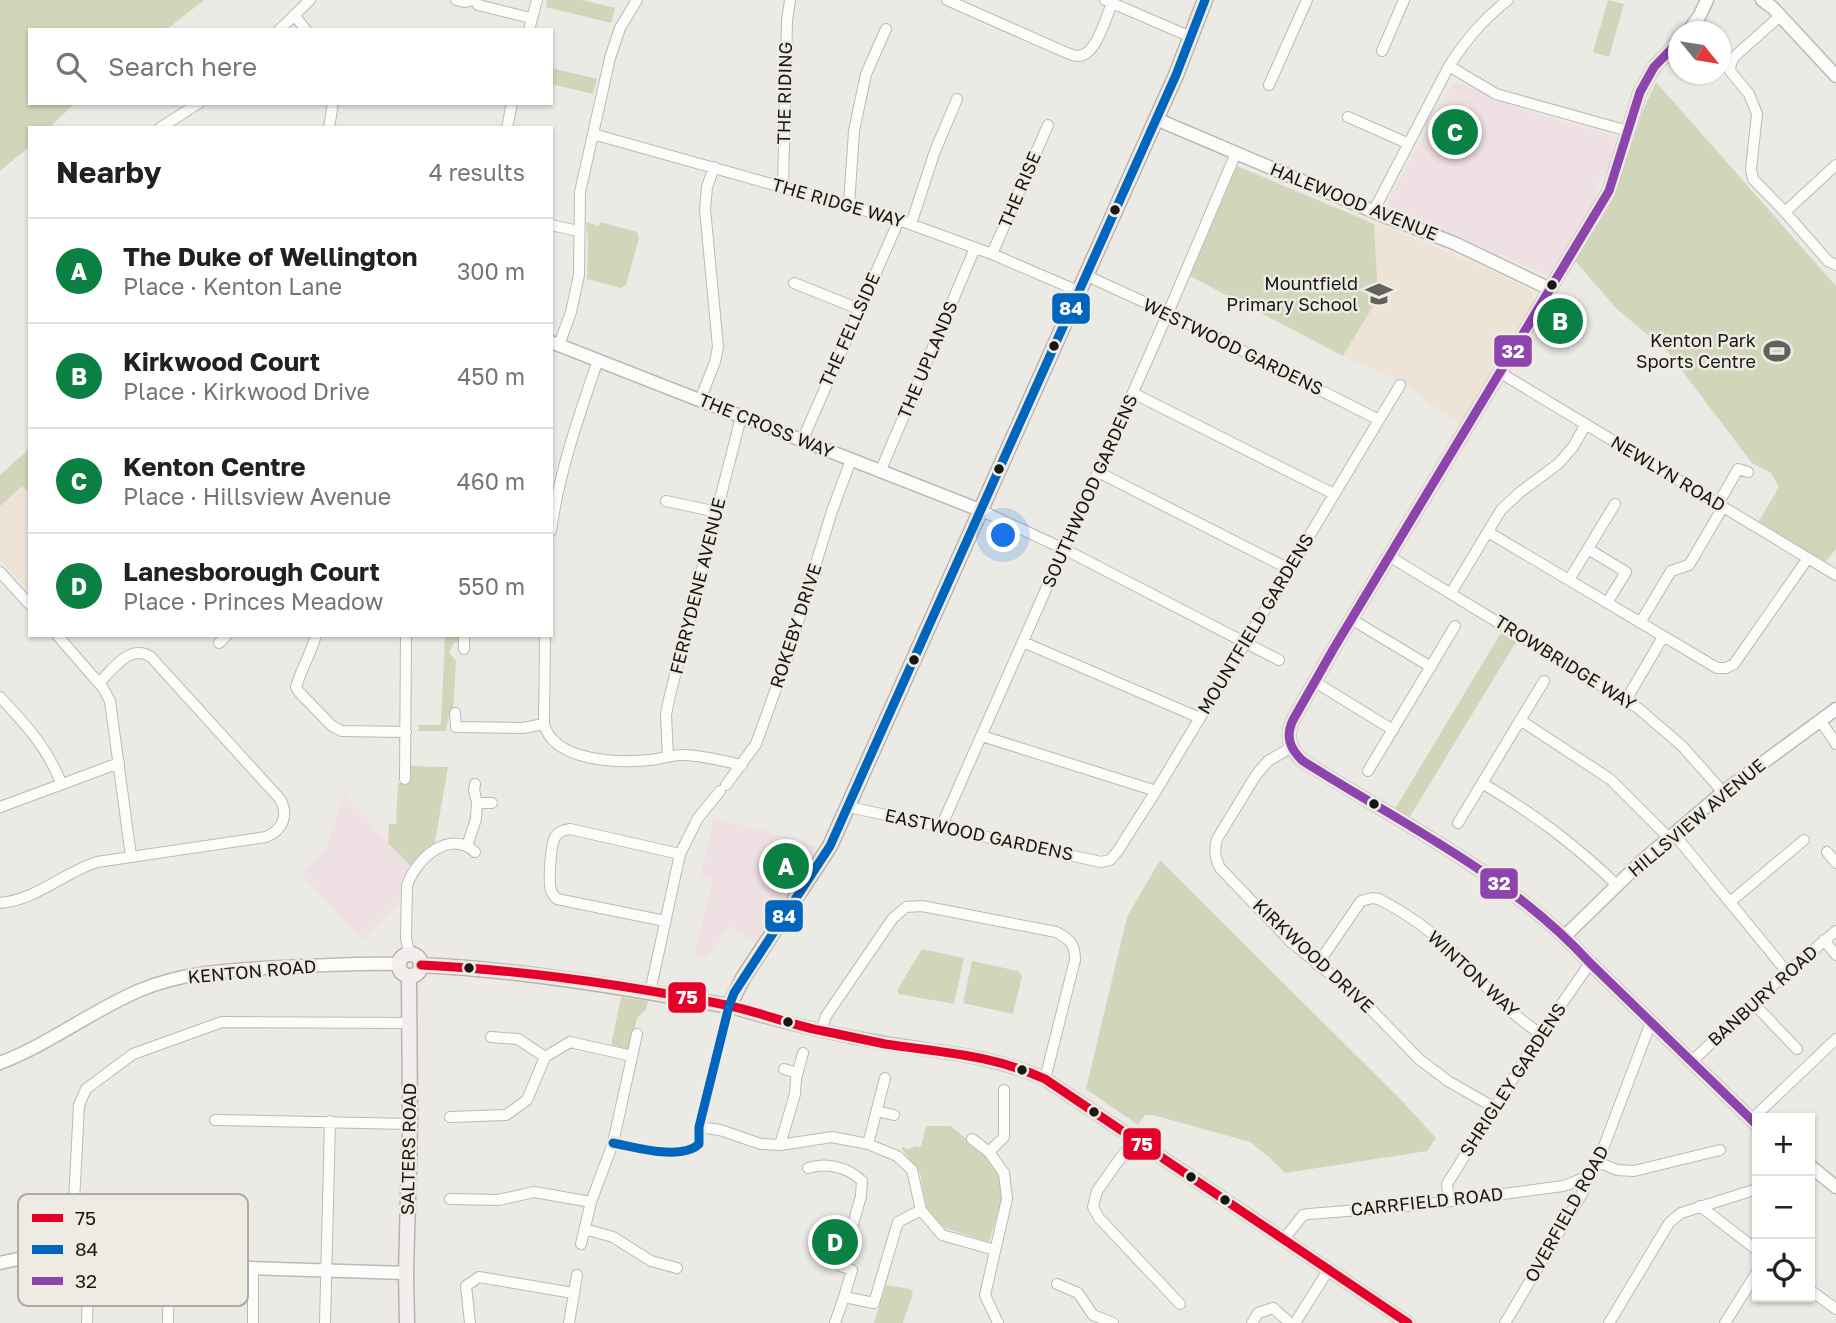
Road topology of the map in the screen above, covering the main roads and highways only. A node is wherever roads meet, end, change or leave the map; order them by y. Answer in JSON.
{"nodes":[{"id":1,"x":1205,"y":0,"type":"edge"},
{"id":2,"x":421,"y":965,"type":"junction"},
{"id":3,"x":410,"y":976,"type":"junction"},
{"id":4,"x":407,"y":1323,"type":"edge"}],
"edges":[{"from":1,"to":2,"type":"main road"},
{"from":2,"to":3,"type":"main road"},
{"from":2,"to":3,"type":"main road"},
{"from":3,"to":4,"type":"main road","name":"SALTERS ROAD"}]}
